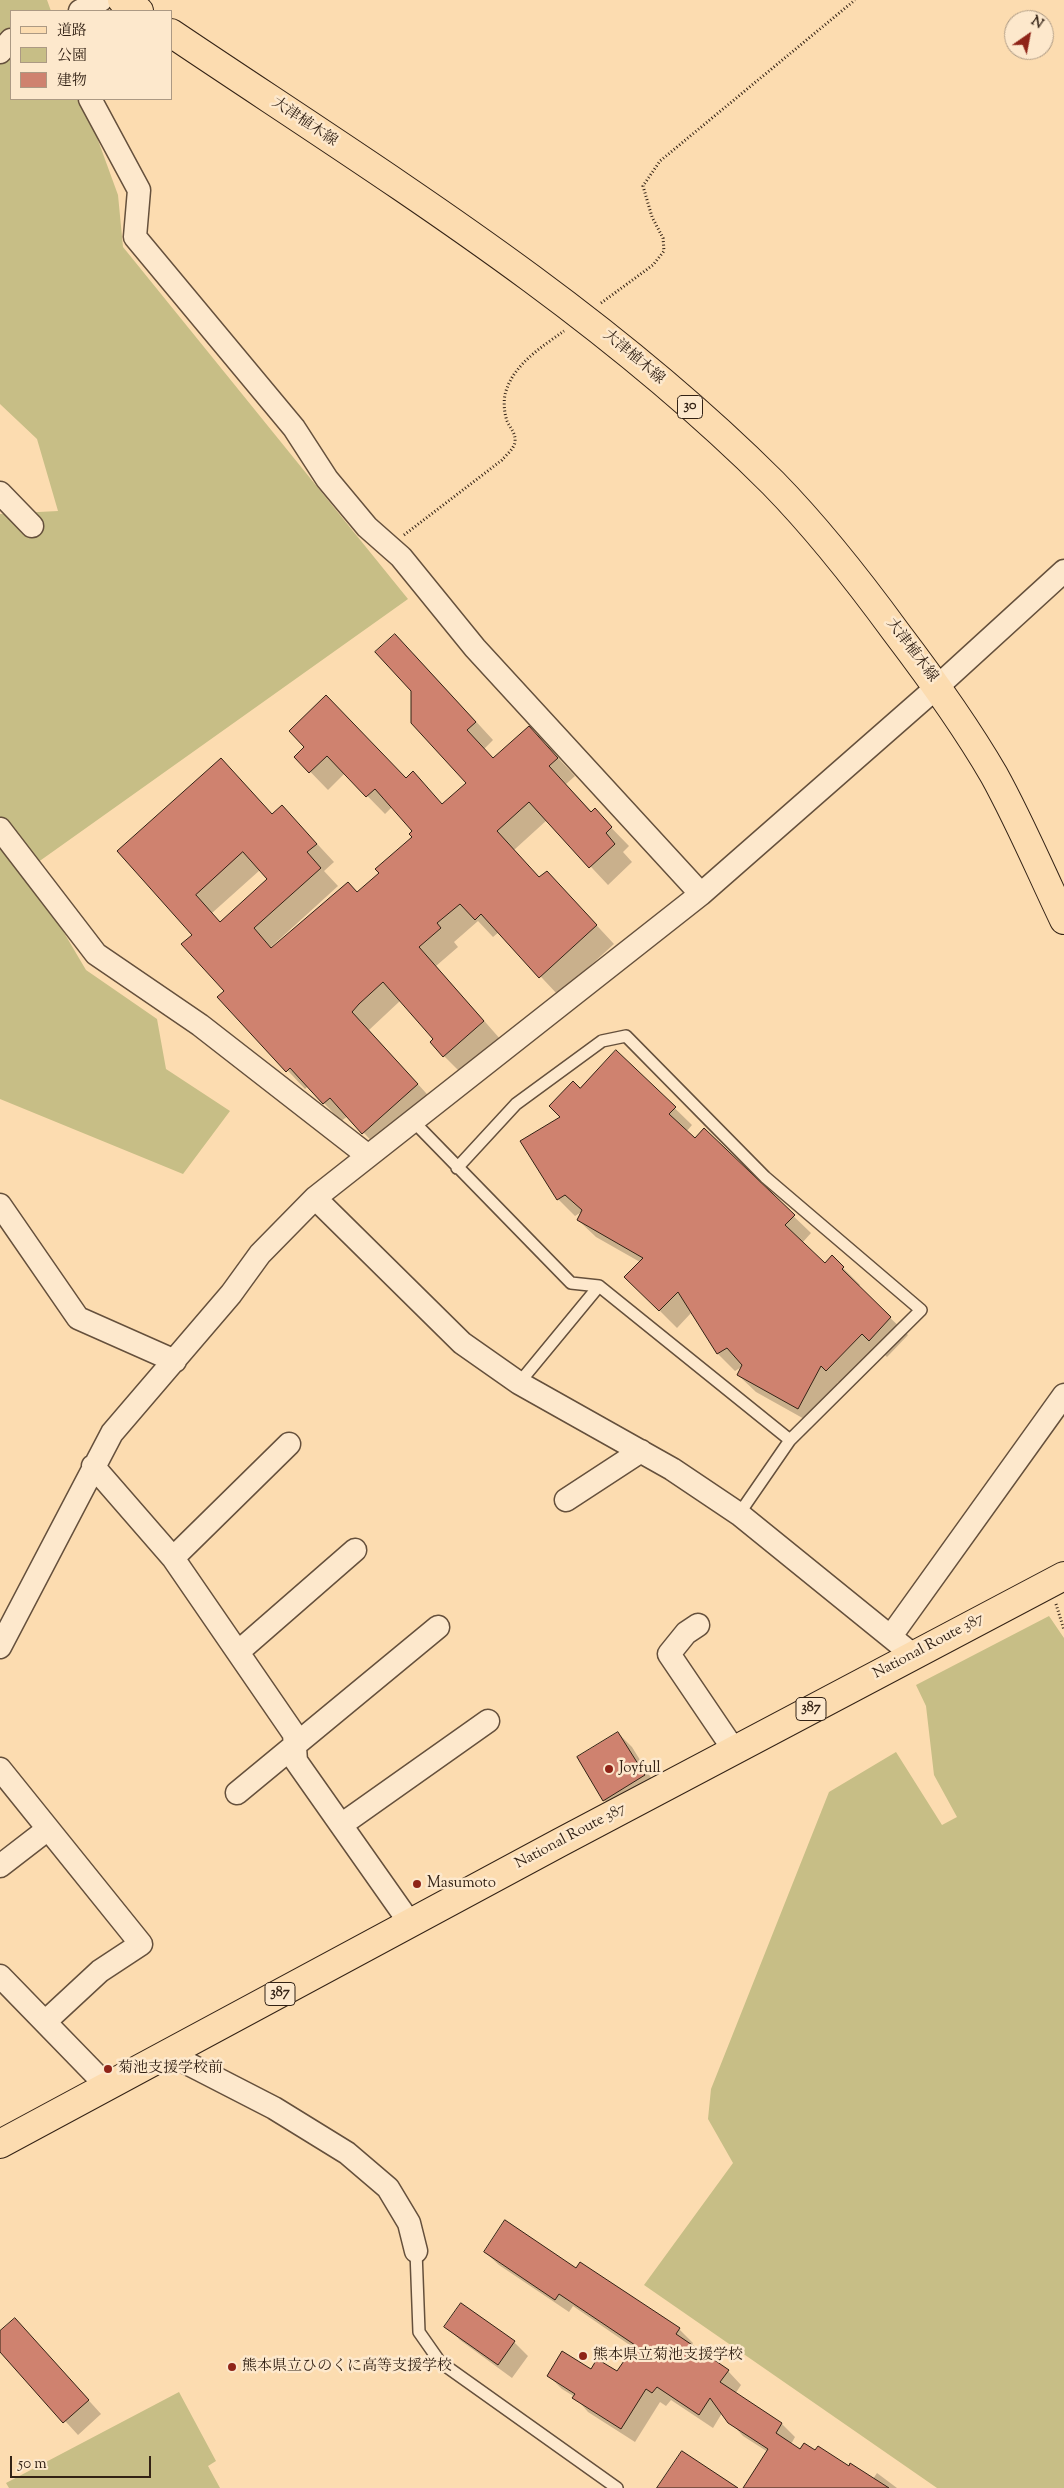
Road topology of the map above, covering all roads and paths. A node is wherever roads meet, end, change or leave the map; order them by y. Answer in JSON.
{"nodes":[{"id":1,"x":101,"y":0,"type":"edge"},
{"id":2,"x":122,"y":0,"type":"edge"},
{"id":3,"x":855,"y":0,"type":"edge"},
{"id":4,"x":82,"y":10,"type":"edge"},
{"id":5,"x":137,"y":10,"type":"edge"},
{"id":6,"x":172,"y":34,"type":"edge"},
{"id":7,"x":10,"y":41,"type":"edge"},
{"id":8,"x":0,"y":52,"type":"edge"},
{"id":9,"x":91,"y":100,"type":"edge"},
{"id":10,"x":582,"y":316,"type":"junction"},
{"id":11,"x":0,"y":493,"type":"edge"},
{"id":12,"x":32,"y":526,"type":"dead end"},
{"id":13,"x":390,"y":546,"type":"junction"},
{"id":14,"x":1064,"y":571,"type":"edge"},
{"id":15,"x":937,"y":686,"type":"junction"},
{"id":16,"x":0,"y":829,"type":"edge"},
{"id":17,"x":701,"y":894,"type":"junction"},
{"id":18,"x":1064,"y":920,"type":"edge"},
{"id":19,"x":412,"y":1120,"type":"junction"},
{"id":20,"x":367,"y":1155,"type":"junction"},
{"id":21,"x":457,"y":1168,"type":"junction"},
{"id":22,"x":315,"y":1198,"type":"junction"},
{"id":23,"x":0,"y":1205,"type":"edge"},
{"id":24,"x":599,"y":1286,"type":"junction"},
{"id":25,"x":175,"y":1361,"type":"junction"},
{"id":26,"x":519,"y":1383,"type":"junction"},
{"id":27,"x":1064,"y":1395,"type":"edge"},
{"id":28,"x":790,"y":1440,"type":"junction"},
{"id":29,"x":289,"y":1444,"type":"dead end"},
{"id":30,"x":640,"y":1452,"type":"junction"},
{"id":31,"x":93,"y":1466,"type":"junction"},
{"id":32,"x":566,"y":1500,"type":"dead end"},
{"id":33,"x":739,"y":1514,"type":"junction"},
{"id":34,"x":355,"y":1550,"type":"dead end"},
{"id":35,"x":173,"y":1558,"type":"junction"},
{"id":36,"x":1064,"y":1576,"type":"edge"},
{"id":37,"x":698,"y":1625,"type":"dead end"},
{"id":38,"x":438,"y":1627,"type":"dead end"},
{"id":39,"x":891,"y":1636,"type":"junction"},
{"id":40,"x":0,"y":1647,"type":"edge"},
{"id":41,"x":238,"y":1652,"type":"junction"},
{"id":42,"x":913,"y":1655,"type":"junction"},
{"id":43,"x":488,"y":1721,"type":"dead end"},
{"id":44,"x":295,"y":1746,"type":"junction"},
{"id":45,"x":734,"y":1750,"type":"junction"},
{"id":46,"x":0,"y":1769,"type":"edge"},
{"id":47,"x":237,"y":1793,"type":"dead end"},
{"id":48,"x":341,"y":1825,"type":"junction"},
{"id":49,"x":48,"y":1829,"type":"junction"},
{"id":50,"x":0,"y":1866,"type":"edge"},
{"id":51,"x":410,"y":1924,"type":"junction"},
{"id":52,"x":0,"y":1976,"type":"edge"},
{"id":53,"x":45,"y":2022,"type":"junction"},
{"id":54,"x":169,"y":2054,"type":"junction"},
{"id":55,"x":107,"y":2086,"type":"junction"},
{"id":56,"x":0,"y":2144,"type":"edge"},
{"id":57,"x":416,"y":2250,"type":"joint"},
{"id":58,"x":617,"y":2488,"type":"edge"}],
"edges":[{"from":1,"to":4,"type":"street"},
{"from":2,"to":5,"type":"main road"},
{"from":3,"to":10,"type":"path"},
{"from":6,"to":10,"type":"main road","name":"大津植木線","number":"30"},
{"from":7,"to":8,"type":"street"},
{"from":9,"to":13,"type":"street"},
{"from":10,"to":13,"type":"path"},
{"from":10,"to":15,"type":"main road","name":"大津植木線","number":"30"},
{"from":11,"to":12,"type":"street"},
{"from":13,"to":17,"type":"street"},
{"from":14,"to":15,"type":"street"},
{"from":15,"to":17,"type":"street"},
{"from":15,"to":18,"type":"main road","name":"大津植木線","number":"30"},
{"from":16,"to":20,"type":"street"},
{"from":17,"to":19,"type":"street"},
{"from":19,"to":20,"type":"street"},
{"from":19,"to":21,"type":"lane"},
{"from":20,"to":22,"type":"street"},
{"from":21,"to":24,"type":"lane"},
{"from":21,"to":28,"type":"lane"},
{"from":22,"to":25,"type":"street"},
{"from":22,"to":26,"type":"street"},
{"from":23,"to":25,"type":"street"},
{"from":24,"to":26,"type":"lane"},
{"from":24,"to":28,"type":"lane"},
{"from":25,"to":31,"type":"street"},
{"from":26,"to":30,"type":"street"},
{"from":27,"to":39,"type":"street"},
{"from":28,"to":33,"type":"lane"},
{"from":29,"to":35,"type":"street"},
{"from":30,"to":32,"type":"street"},
{"from":30,"to":33,"type":"street"},
{"from":31,"to":35,"type":"street"},
{"from":31,"to":40,"type":"street"},
{"from":33,"to":39,"type":"street"},
{"from":34,"to":41,"type":"street"},
{"from":35,"to":41,"type":"street"},
{"from":36,"to":42,"type":"main road","name":"National Route 387","number":"387"},
{"from":37,"to":45,"type":"street"},
{"from":38,"to":44,"type":"street"},
{"from":39,"to":42,"type":"street"},
{"from":41,"to":44,"type":"street"},
{"from":42,"to":45,"type":"main road","name":"National Route 387","number":"387"},
{"from":43,"to":48,"type":"street"},
{"from":44,"to":47,"type":"street"},
{"from":44,"to":48,"type":"street"},
{"from":45,"to":51,"type":"main road","name":"National Route 387","number":"387"},
{"from":46,"to":49,"type":"street"},
{"from":48,"to":51,"type":"street"},
{"from":49,"to":50,"type":"street"},
{"from":49,"to":53,"type":"street"},
{"from":51,"to":54,"type":"main road","name":"National Route 387","number":"387"},
{"from":52,"to":53,"type":"street"},
{"from":53,"to":55,"type":"street"},
{"from":54,"to":55,"type":"main road","name":"National Route 387","number":"387"},
{"from":54,"to":57,"type":"street"},
{"from":55,"to":56,"type":"main road","name":"National Route 387","number":"387"},
{"from":57,"to":58,"type":"lane"}]}
